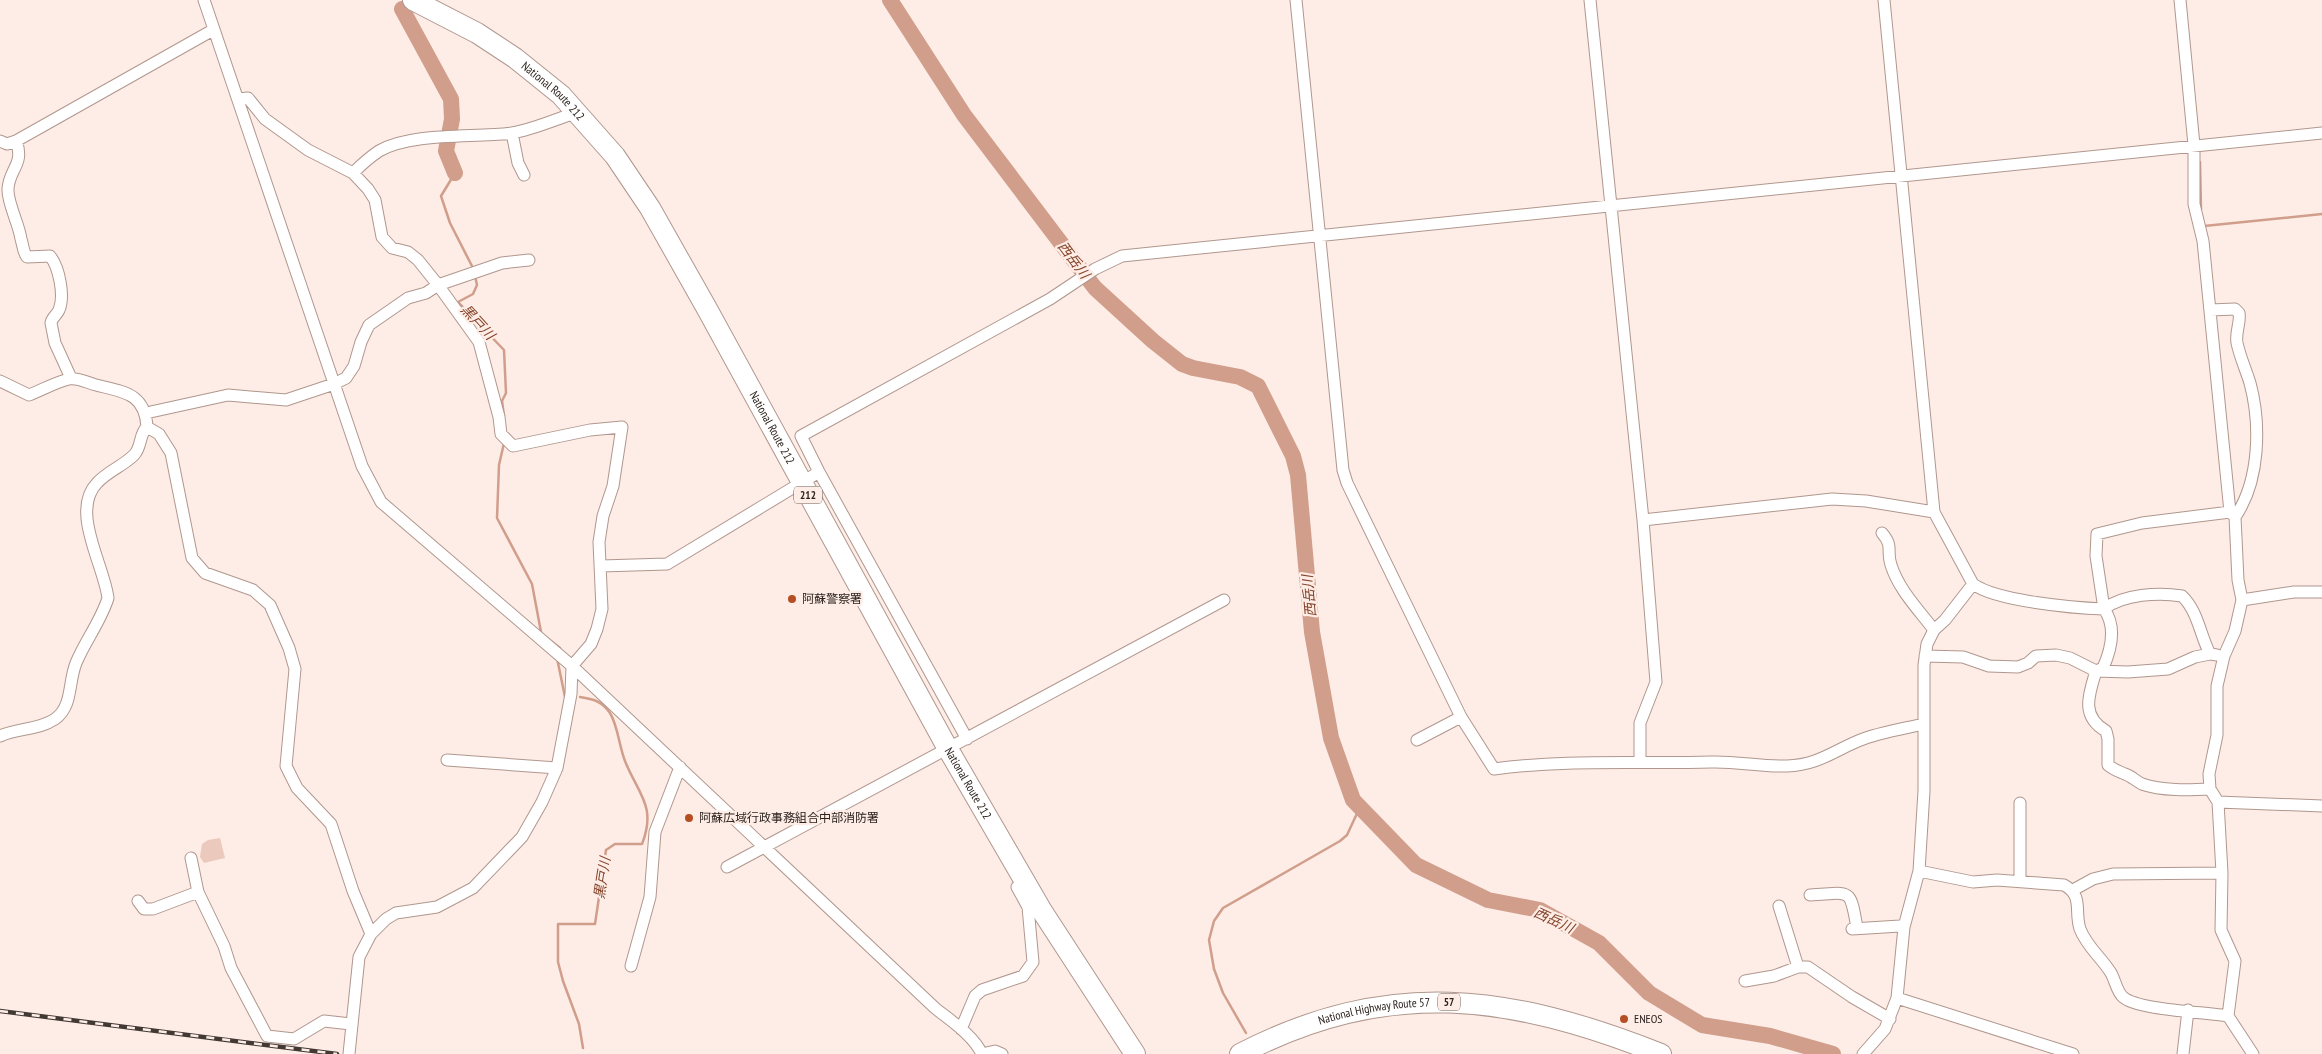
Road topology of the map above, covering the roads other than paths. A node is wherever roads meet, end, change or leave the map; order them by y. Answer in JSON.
{"nodes":[{"id":1,"x":204,"y":0,"type":"edge"},
{"id":2,"x":413,"y":0,"type":"edge"},
{"id":3,"x":1296,"y":0,"type":"edge"},
{"id":4,"x":1590,"y":0,"type":"edge"},
{"id":5,"x":1884,"y":0,"type":"edge"},
{"id":6,"x":2180,"y":0,"type":"edge"},
{"id":7,"x":213,"y":30,"type":"junction"},
{"id":8,"x":238,"y":99,"type":"junction"},
{"id":9,"x":578,"y":112,"type":"junction"},
{"id":10,"x":512,"y":133,"type":"junction"},
{"id":11,"x":2322,"y":133,"type":"edge"},
{"id":12,"x":0,"y":141,"type":"edge"},
{"id":13,"x":16,"y":141,"type":"junction"},
{"id":14,"x":2194,"y":145,"type":"junction"},
{"id":15,"x":353,"y":173,"type":"junction"},
{"id":16,"x":1901,"y":175,"type":"junction"},
{"id":17,"x":524,"y":176,"type":"dead end"},
{"id":18,"x":1610,"y":206,"type":"junction"},
{"id":19,"x":1320,"y":236,"type":"junction"},
{"id":20,"x":529,"y":260,"type":"dead end"},
{"id":21,"x":438,"y":285,"type":"junction"},
{"id":22,"x":2210,"y":310,"type":"junction"},
{"id":23,"x":71,"y":378,"type":"junction"},
{"id":24,"x":0,"y":381,"type":"edge"},
{"id":25,"x":334,"y":384,"type":"junction"},
{"id":26,"x":146,"y":413,"type":"junction"},
{"id":27,"x":147,"y":427,"type":"junction"},
{"id":28,"x":819,"y":472,"type":"junction"},
{"id":29,"x":801,"y":482,"type":"junction"},
{"id":30,"x":1934,"y":512,"type":"junction"},
{"id":31,"x":2232,"y":514,"type":"junction"},
{"id":32,"x":1643,"y":520,"type":"junction"},
{"id":33,"x":1882,"y":533,"type":"dead end"},
{"id":34,"x":601,"y":566,"type":"junction"},
{"id":35,"x":1973,"y":584,"type":"junction"},
{"id":36,"x":2322,"y":592,"type":"edge"},
{"id":37,"x":1224,"y":600,"type":"dead end"},
{"id":38,"x":2242,"y":600,"type":"junction"},
{"id":39,"x":2104,"y":608,"type":"junction"},
{"id":40,"x":1934,"y":630,"type":"junction"},
{"id":41,"x":2210,"y":654,"type":"junction"},
{"id":42,"x":1925,"y":656,"type":"junction"},
{"id":43,"x":2224,"y":656,"type":"junction"},
{"id":44,"x":572,"y":666,"type":"junction"},
{"id":45,"x":2096,"y":670,"type":"junction"},
{"id":46,"x":1461,"y":717,"type":"junction"},
{"id":47,"x":1924,"y":724,"type":"junction"},
{"id":48,"x":0,"y":736,"type":"edge"},
{"id":49,"x":967,"y":739,"type":"junction"},
{"id":50,"x":1417,"y":740,"type":"dead end"},
{"id":51,"x":948,"y":749,"type":"junction"},
{"id":52,"x":448,"y":760,"type":"dead end"},
{"id":53,"x":1640,"y":762,"type":"junction"},
{"id":54,"x":680,"y":767,"type":"junction"},
{"id":55,"x":557,"y":768,"type":"junction"},
{"id":56,"x":2210,"y":789,"type":"junction"},
{"id":57,"x":2218,"y":802,"type":"junction"},
{"id":58,"x":2020,"y":803,"type":"dead end"},
{"id":59,"x":2322,"y":806,"type":"edge"},
{"id":60,"x":766,"y":847,"type":"junction"},
{"id":61,"x":191,"y":858,"type":"dead end"},
{"id":62,"x":1012,"y":859,"type":"junction"},
{"id":63,"x":727,"y":867,"type":"dead end"},
{"id":64,"x":1920,"y":871,"type":"junction"},
{"id":65,"x":2222,"y":873,"type":"junction"},
{"id":66,"x":2020,"y":881,"type":"junction"},
{"id":67,"x":2073,"y":890,"type":"junction"},
{"id":68,"x":198,"y":892,"type":"junction"},
{"id":69,"x":1810,"y":895,"type":"dead end"},
{"id":70,"x":138,"y":901,"type":"dead end"},
{"id":71,"x":1779,"y":906,"type":"dead end"},
{"id":72,"x":1904,"y":927,"type":"junction"},
{"id":73,"x":371,"y":934,"type":"junction"},
{"id":74,"x":631,"y":966,"type":"dead end"},
{"id":75,"x":1798,"y":967,"type":"junction"},
{"id":76,"x":1745,"y":981,"type":"dead end"},
{"id":77,"x":1897,"y":998,"type":"junction"},
{"id":78,"x":2188,"y":1010,"type":"junction"},
{"id":79,"x":2228,"y":1016,"type":"junction"},
{"id":80,"x":1890,"y":1019,"type":"junction"},
{"id":81,"x":351,"y":1024,"type":"junction"},
{"id":82,"x":960,"y":1029,"type":"junction"},
{"id":83,"x":349,"y":1054,"type":"edge"},
{"id":84,"x":982,"y":1054,"type":"edge"},
{"id":85,"x":1002,"y":1054,"type":"edge"},
{"id":86,"x":1135,"y":1054,"type":"edge"},
{"id":87,"x":1240,"y":1054,"type":"edge"},
{"id":88,"x":1661,"y":1054,"type":"edge"},
{"id":89,"x":1863,"y":1054,"type":"edge"},
{"id":90,"x":2073,"y":1054,"type":"edge"},
{"id":91,"x":2183,"y":1054,"type":"edge"},
{"id":92,"x":2253,"y":1054,"type":"edge"}],
"edges":[{"from":1,"to":7,"type":"street"},
{"from":2,"to":9,"type":"highway","name":"National Route 212","number":"212"},
{"from":3,"to":19,"type":"street"},
{"from":4,"to":18,"type":"street"},
{"from":5,"to":16,"type":"street"},
{"from":6,"to":14,"type":"street"},
{"from":7,"to":8,"type":"street"},
{"from":7,"to":13,"type":"street"},
{"from":8,"to":15,"type":"street"},
{"from":8,"to":25,"type":"street"},
{"from":9,"to":10,"type":"street"},
{"from":9,"to":29,"type":"highway","name":"National Route 212","number":"212"},
{"from":10,"to":15,"type":"street"},
{"from":10,"to":17,"type":"street"},
{"from":11,"to":14,"type":"street"},
{"from":12,"to":13,"type":"street"},
{"from":13,"to":23,"type":"street"},
{"from":14,"to":16,"type":"street"},
{"from":14,"to":22,"type":"street"},
{"from":15,"to":21,"type":"street"},
{"from":16,"to":18,"type":"street"},
{"from":16,"to":30,"type":"street"},
{"from":18,"to":19,"type":"street"},
{"from":18,"to":32,"type":"street"},
{"from":19,"to":28,"type":"street"},
{"from":19,"to":46,"type":"street"},
{"from":20,"to":21,"type":"street"},
{"from":21,"to":25,"type":"street"},
{"from":21,"to":34,"type":"street"},
{"from":22,"to":31,"type":"street"},
{"from":22,"to":31,"type":"street"},
{"from":23,"to":24,"type":"street"},
{"from":23,"to":26,"type":"street"},
{"from":25,"to":26,"type":"street"},
{"from":25,"to":44,"type":"street"},
{"from":26,"to":27,"type":"street"},
{"from":27,"to":48,"type":"street"},
{"from":27,"to":73,"type":"street"},
{"from":28,"to":29,"type":"street"},
{"from":28,"to":49,"type":"street"},
{"from":29,"to":34,"type":"street"},
{"from":29,"to":51,"type":"highway","name":"National Route 212","number":"212"},
{"from":30,"to":32,"type":"street"},
{"from":30,"to":35,"type":"street"},
{"from":31,"to":38,"type":"street"},
{"from":31,"to":39,"type":"street"},
{"from":32,"to":53,"type":"street"},
{"from":33,"to":40,"type":"street"},
{"from":34,"to":44,"type":"street"},
{"from":35,"to":39,"type":"street"},
{"from":35,"to":40,"type":"street"},
{"from":36,"to":38,"type":"street"},
{"from":37,"to":49,"type":"street"},
{"from":38,"to":43,"type":"street"},
{"from":39,"to":41,"type":"street"},
{"from":39,"to":45,"type":"street"},
{"from":40,"to":42,"type":"street"},
{"from":41,"to":43,"type":"street"},
{"from":41,"to":45,"type":"street"},
{"from":42,"to":45,"type":"street"},
{"from":42,"to":47,"type":"street"},
{"from":43,"to":56,"type":"street"},
{"from":44,"to":54,"type":"street"},
{"from":44,"to":55,"type":"street"},
{"from":45,"to":56,"type":"street"},
{"from":46,"to":50,"type":"street"},
{"from":46,"to":53,"type":"street"},
{"from":47,"to":53,"type":"street"},
{"from":47,"to":64,"type":"street"},
{"from":49,"to":51,"type":"street"},
{"from":51,"to":60,"type":"street"},
{"from":51,"to":62,"type":"highway","name":"National Route 212","number":"212"},
{"from":52,"to":55,"type":"street"},
{"from":54,"to":60,"type":"street"},
{"from":54,"to":74,"type":"street"},
{"from":55,"to":73,"type":"street"},
{"from":56,"to":57,"type":"street"},
{"from":57,"to":59,"type":"street"},
{"from":57,"to":65,"type":"street"},
{"from":58,"to":66,"type":"street"},
{"from":60,"to":63,"type":"street"},
{"from":60,"to":82,"type":"street"},
{"from":61,"to":68,"type":"street"},
{"from":62,"to":82,"type":"street"},
{"from":62,"to":86,"type":"highway","name":"National Route 212","number":"212"},
{"from":64,"to":66,"type":"street"},
{"from":64,"to":72,"type":"street"},
{"from":65,"to":67,"type":"street"},
{"from":65,"to":79,"type":"street"},
{"from":66,"to":67,"type":"street"},
{"from":67,"to":78,"type":"street"},
{"from":68,"to":70,"type":"street"},
{"from":68,"to":81,"type":"street"},
{"from":69,"to":72,"type":"street"},
{"from":71,"to":75,"type":"street"},
{"from":72,"to":77,"type":"street"},
{"from":73,"to":81,"type":"street"},
{"from":75,"to":76,"type":"street"},
{"from":75,"to":80,"type":"street"},
{"from":77,"to":80,"type":"street"},
{"from":77,"to":90,"type":"street"},
{"from":78,"to":79,"type":"street"},
{"from":78,"to":91,"type":"street"},
{"from":79,"to":92,"type":"street"},
{"from":80,"to":89,"type":"street"},
{"from":81,"to":83,"type":"street"},
{"from":82,"to":84,"type":"street"},
{"from":84,"to":85,"type":"street"},
{"from":87,"to":88,"type":"highway","name":"National Highway Route 57","number":"57"}]}
